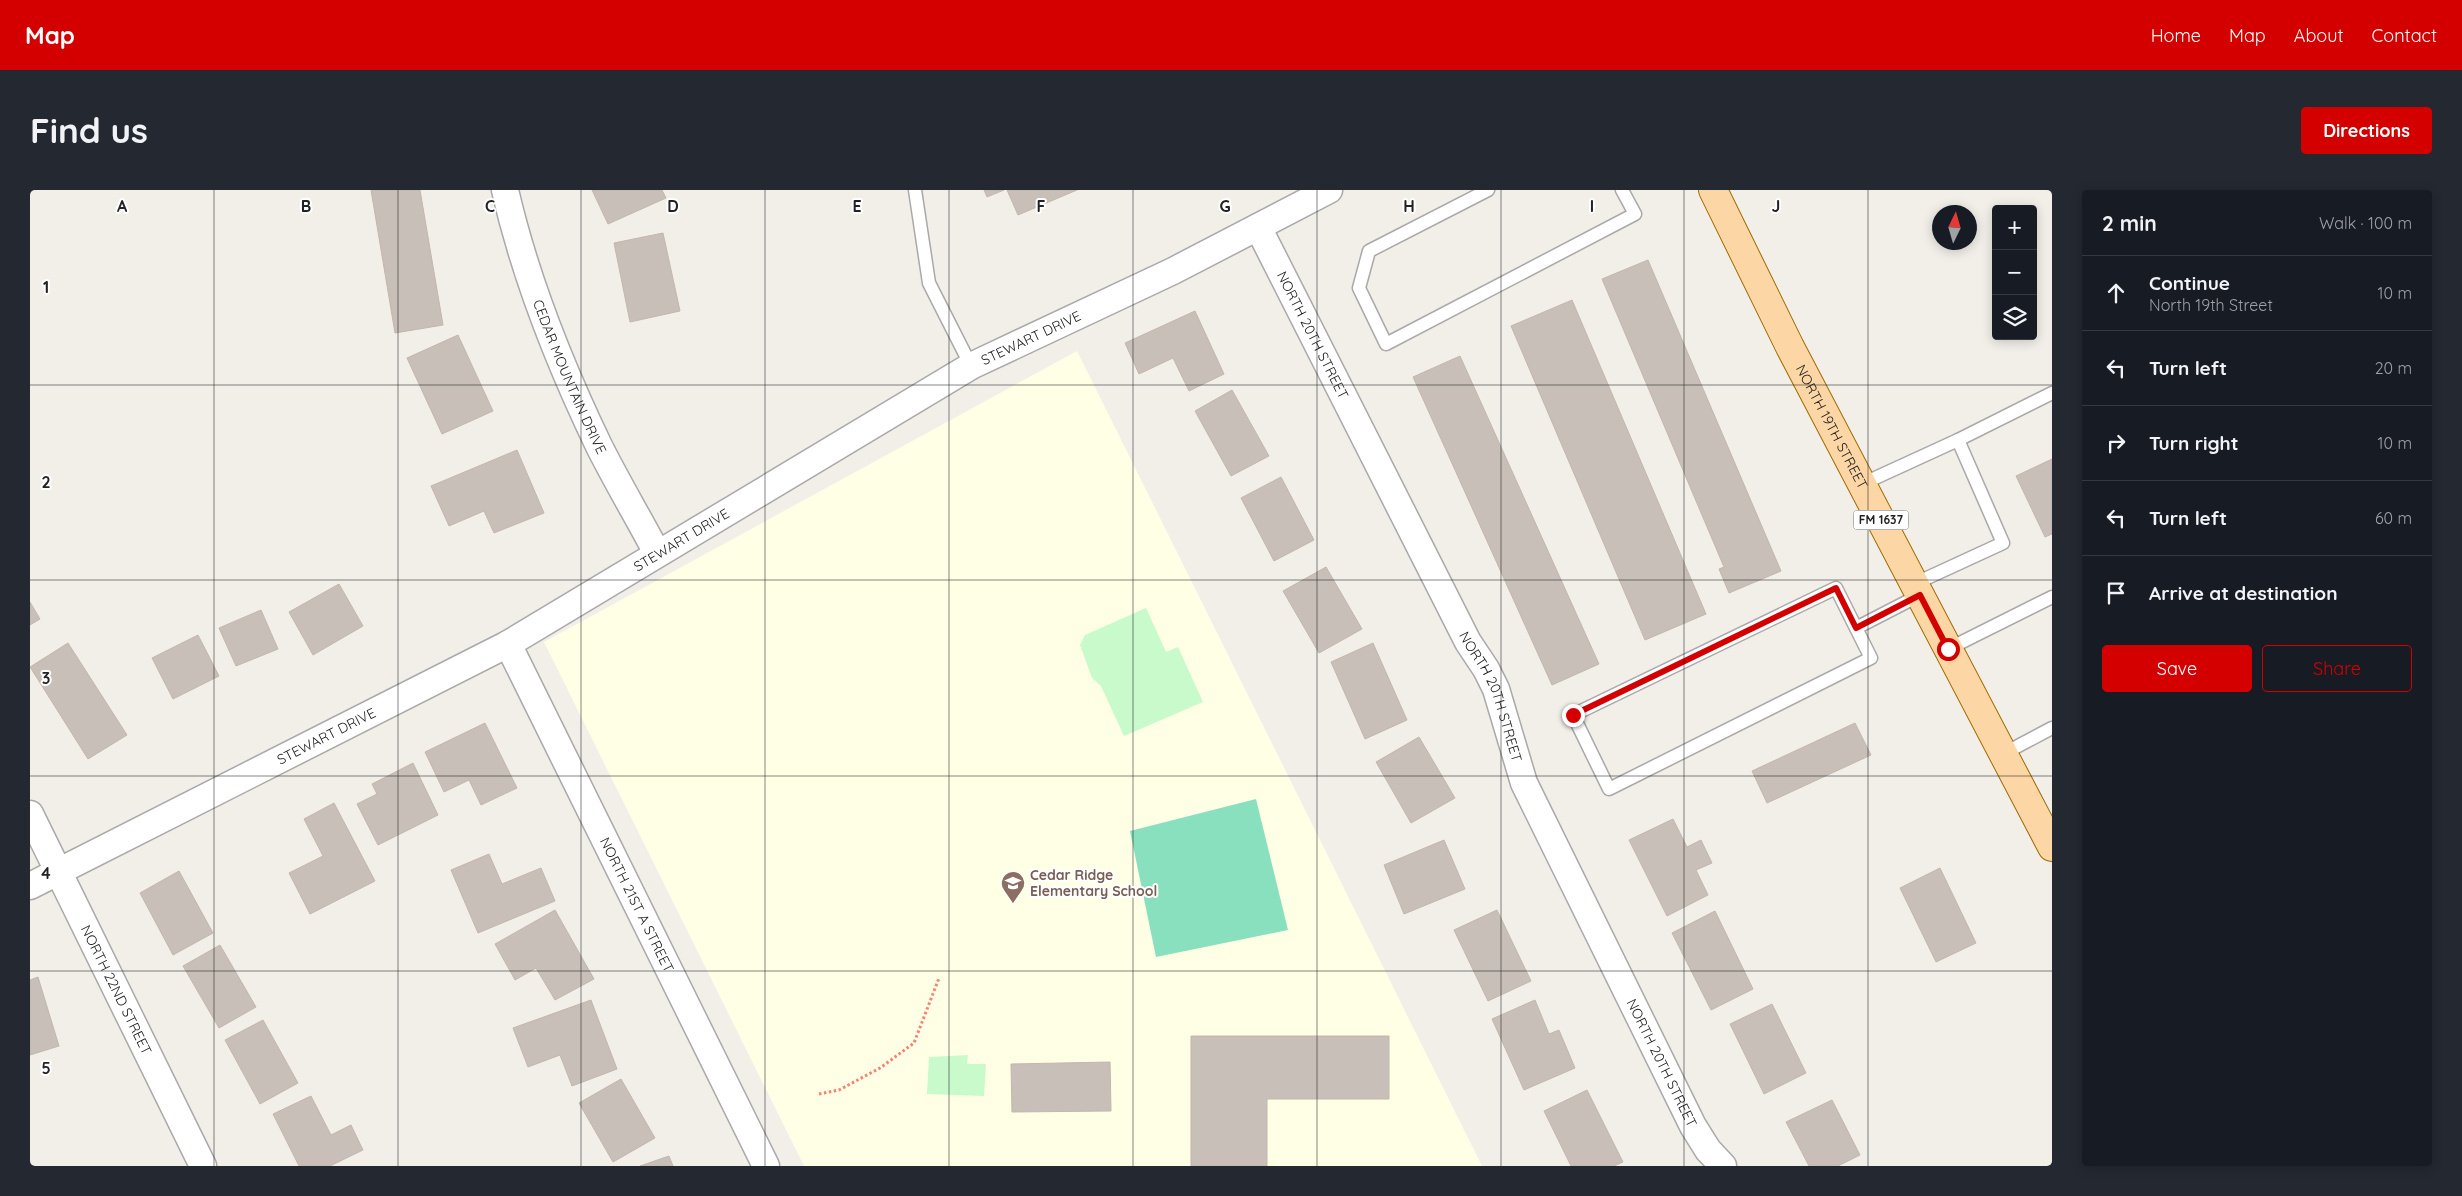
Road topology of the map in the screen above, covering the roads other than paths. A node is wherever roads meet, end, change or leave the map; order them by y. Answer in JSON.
{"nodes":[{"id":1,"x":505,"y":190,"type":"edge"},
{"id":2,"x":915,"y":190,"type":"edge"},
{"id":3,"x":1329,"y":190,"type":"edge"},
{"id":4,"x":1488,"y":190,"type":"edge"},
{"id":5,"x":1622,"y":190,"type":"edge"},
{"id":6,"x":1713,"y":190,"type":"edge"},
{"id":7,"x":1258,"y":227,"type":"junction"},
{"id":8,"x":972,"y":366,"type":"junction"},
{"id":9,"x":2052,"y":394,"type":"edge"},
{"id":10,"x":1958,"y":440,"type":"junction"},
{"id":11,"x":1862,"y":484,"type":"junction"},
{"id":12,"x":658,"y":553,"type":"junction"},
{"id":13,"x":1917,"y":590,"type":"junction"},
{"id":14,"x":2052,"y":597,"type":"edge"},
{"id":15,"x":1856,"y":628,"type":"junction"},
{"id":16,"x":508,"y":644,"type":"junction"},
{"id":17,"x":1948,"y":649,"type":"junction"},
{"id":18,"x":2052,"y":728,"type":"edge"},
{"id":19,"x":2003,"y":754,"type":"junction"},
{"id":20,"x":30,"y":814,"type":"edge"},
{"id":21,"x":2049,"y":835,"type":"edge"},
{"id":22,"x":58,"y":871,"type":"junction"},
{"id":23,"x":30,"y":886,"type":"edge"},
{"id":24,"x":203,"y":1166,"type":"edge"},
{"id":25,"x":766,"y":1166,"type":"edge"},
{"id":26,"x":1724,"y":1166,"type":"edge"}],
"edges":[{"from":1,"to":12,"type":"street","name":"CEDAR MOUNTAIN DRIVE"},
{"from":2,"to":8,"type":"lane"},
{"from":3,"to":7,"type":"street","name":"STEWART DRIVE"},
{"from":4,"to":5,"type":"lane"},
{"from":6,"to":11,"type":"main road","name":"NORTH 19TH STREET","number":"FM 1637"},
{"from":7,"to":8,"type":"street","name":"STEWART DRIVE"},
{"from":7,"to":26,"type":"street","name":"NORTH 20TH STREET"},
{"from":8,"to":12,"type":"street","name":"STEWART DRIVE"},
{"from":9,"to":10,"type":"lane"},
{"from":10,"to":11,"type":"lane"},
{"from":10,"to":13,"type":"lane"},
{"from":11,"to":13,"type":"main road","name":"NORTH 19TH STREET","number":"FM 1637"},
{"from":12,"to":16,"type":"street","name":"STEWART DRIVE"},
{"from":13,"to":15,"type":"lane"},
{"from":13,"to":17,"type":"main road","name":"NORTH 19TH STREET","number":"FM 1637"},
{"from":14,"to":17,"type":"lane"},
{"from":15,"to":15,"type":"lane"},
{"from":16,"to":22,"type":"street","name":"STEWART DRIVE"},
{"from":16,"to":25,"type":"street","name":"NORTH 21ST A STREET"},
{"from":17,"to":19,"type":"main road","name":"NORTH 19TH STREET","number":"FM 1637"},
{"from":18,"to":19,"type":"lane"},
{"from":19,"to":21,"type":"main road","name":"NORTH 19TH STREET","number":"FM 1637"},
{"from":20,"to":22,"type":"street","name":"NORTH 22ND STREET"},
{"from":22,"to":23,"type":"street","name":"STEWART DRIVE"},
{"from":22,"to":24,"type":"street","name":"NORTH 22ND STREET"}]}
